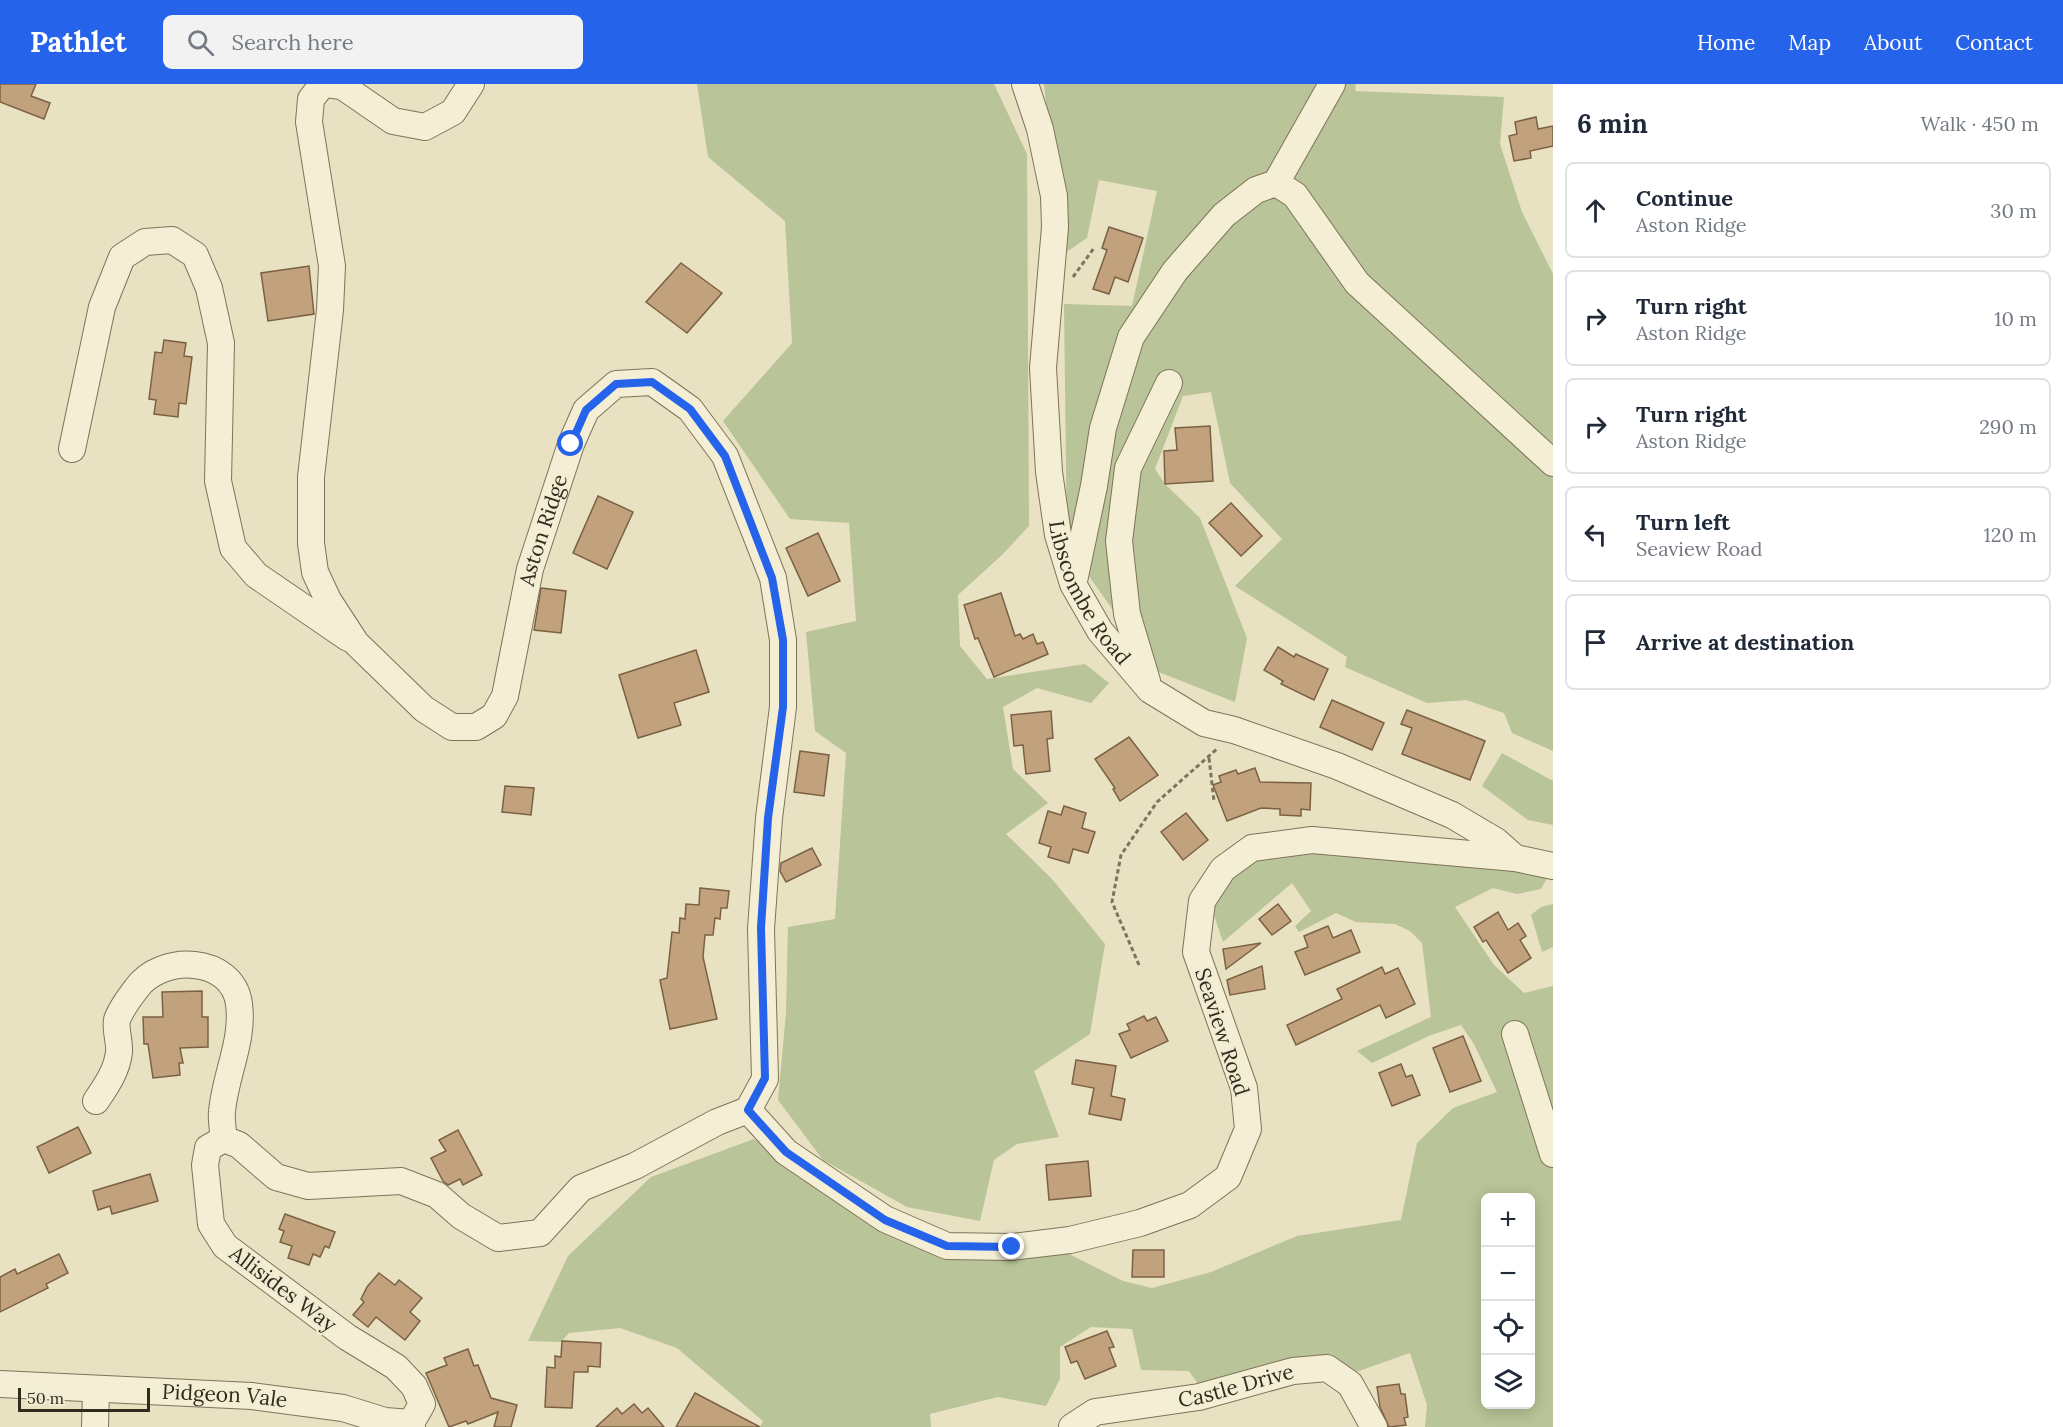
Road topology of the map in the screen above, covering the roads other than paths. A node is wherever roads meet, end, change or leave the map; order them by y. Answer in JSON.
{"nodes":[{"id":1,"x":324,"y":84,"type":"edge"},
{"id":2,"x":471,"y":84,"type":"edge"},
{"id":3,"x":1025,"y":84,"type":"edge"},
{"id":4,"x":1332,"y":84,"type":"edge"},
{"id":5,"x":1276,"y":183,"type":"junction"},
{"id":6,"x":1169,"y":383,"type":"dead end"},
{"id":7,"x":72,"y":449,"type":"dead end"},
{"id":8,"x":1553,"y":463,"type":"edge"},
{"id":9,"x":1073,"y":584,"type":"junction"},
{"id":10,"x":356,"y":643,"type":"junction"},
{"id":11,"x":1150,"y":690,"type":"junction"},
{"id":12,"x":1515,"y":858,"type":"junction"},
{"id":13,"x":1553,"y":866,"type":"edge"},
{"id":14,"x":1515,"y":1034,"type":"dead end"},
{"id":15,"x":96,"y":1101,"type":"dead end"},
{"id":16,"x":748,"y":1110,"type":"junction"},
{"id":17,"x":224,"y":1139,"type":"junction"},
{"id":18,"x":1553,"y":1154,"type":"edge"},
{"id":19,"x":0,"y":1384,"type":"edge"},
{"id":20,"x":96,"y":1390,"type":"junction"},
{"id":21,"x":343,"y":1417,"type":"edge"},
{"id":22,"x":411,"y":1425,"type":"edge"},
{"id":23,"x":95,"y":1427,"type":"edge"},
{"id":24,"x":1072,"y":1427,"type":"edge"},
{"id":25,"x":1374,"y":1427,"type":"edge"}],
"edges":[{"from":1,"to":2,"type":"street","name":"Aston Ridge"},
{"from":1,"to":10,"type":"street","name":"Aston Ridge"},
{"from":3,"to":9,"type":"street","name":"Libscombe Road"},
{"from":4,"to":5,"type":"street"},
{"from":5,"to":8,"type":"street"},
{"from":5,"to":9,"type":"street"},
{"from":6,"to":11,"type":"street"},
{"from":7,"to":10,"type":"street"},
{"from":9,"to":11,"type":"street","name":"Libscombe Road"},
{"from":10,"to":16,"type":"street","name":"Aston Ridge"},
{"from":11,"to":12,"type":"street","name":"Libscombe Road"},
{"from":12,"to":13,"type":"street","name":"Seaview Road"},
{"from":12,"to":16,"type":"street","name":"Seaview Road"},
{"from":14,"to":18,"type":"street"},
{"from":15,"to":17,"type":"street"},
{"from":16,"to":17,"type":"street"},
{"from":17,"to":22,"type":"street","name":"Allisides Way"},
{"from":19,"to":20,"type":"street","name":"Pidgeon Vale"},
{"from":20,"to":21,"type":"street","name":"Pidgeon Vale"},
{"from":20,"to":23,"type":"street"},
{"from":21,"to":22,"type":"street","name":"Pidgeon Vale"},
{"from":24,"to":25,"type":"street","name":"Castle Drive"}]}
